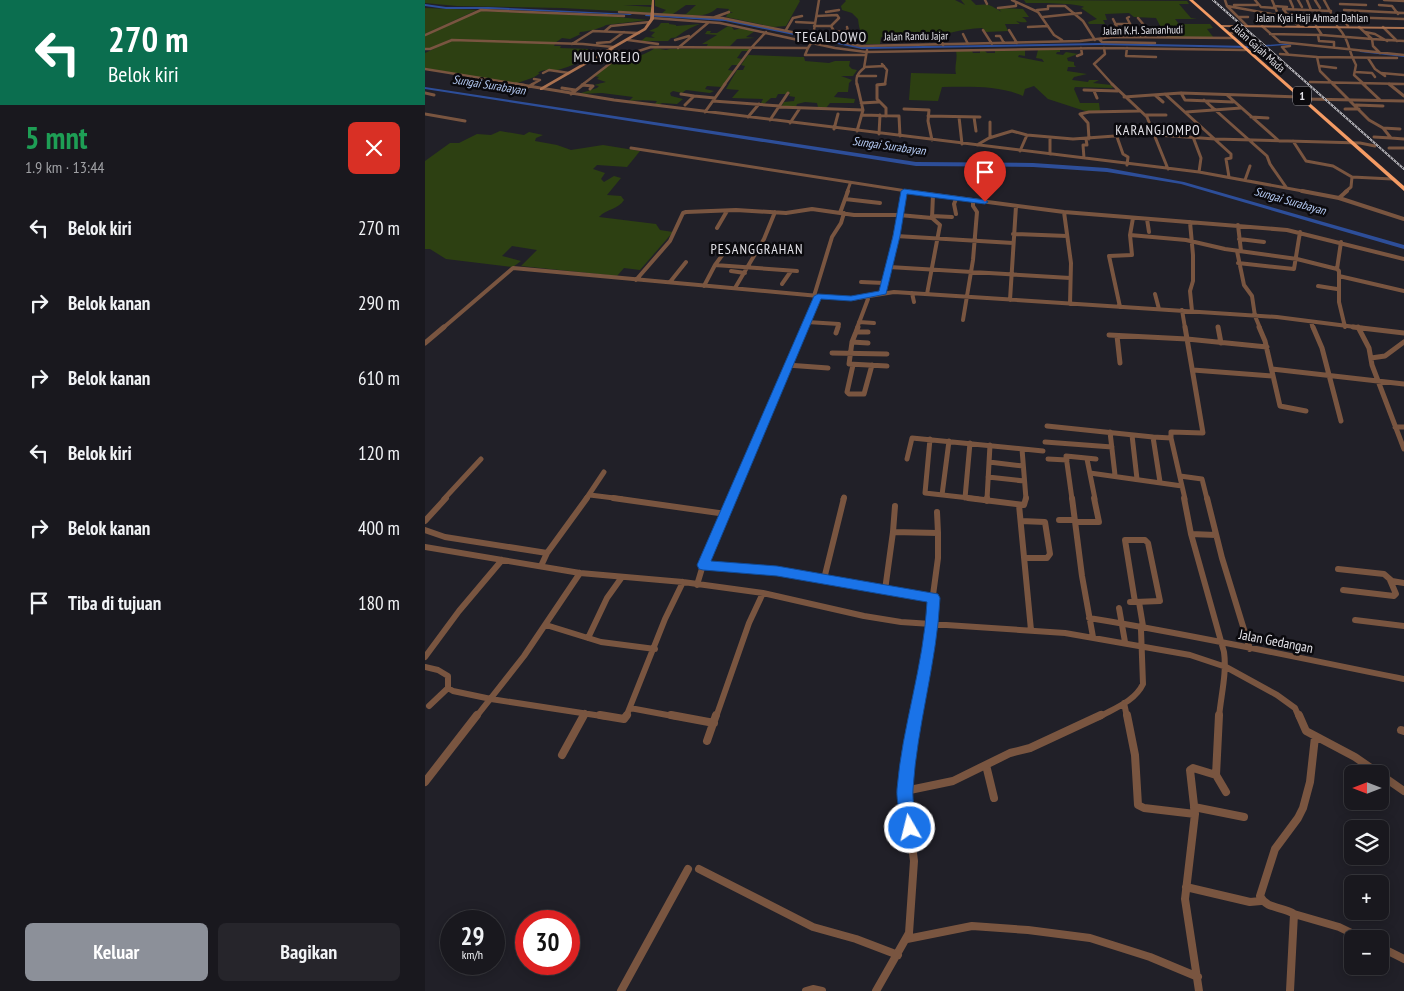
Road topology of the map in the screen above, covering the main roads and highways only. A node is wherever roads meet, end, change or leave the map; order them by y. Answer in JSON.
{"nodes":[{"id":1,"x":1192,"y":0,"type":"edge"},
{"id":2,"x":1354,"y":144,"type":"junction"},
{"id":3,"x":1404,"y":185,"type":"edge"},
{"id":4,"x":1404,"y":189,"type":"edge"}],
"edges":[{"from":1,"to":2,"type":"highway","name":"Jalan Gajah Mada","number":"1"},
{"from":2,"to":3,"type":"highway","name":"Jalan Gajah Mada","number":"1"},
{"from":2,"to":4,"type":"highway","name":"Jalan Gajah Mada","number":"1"}]}
